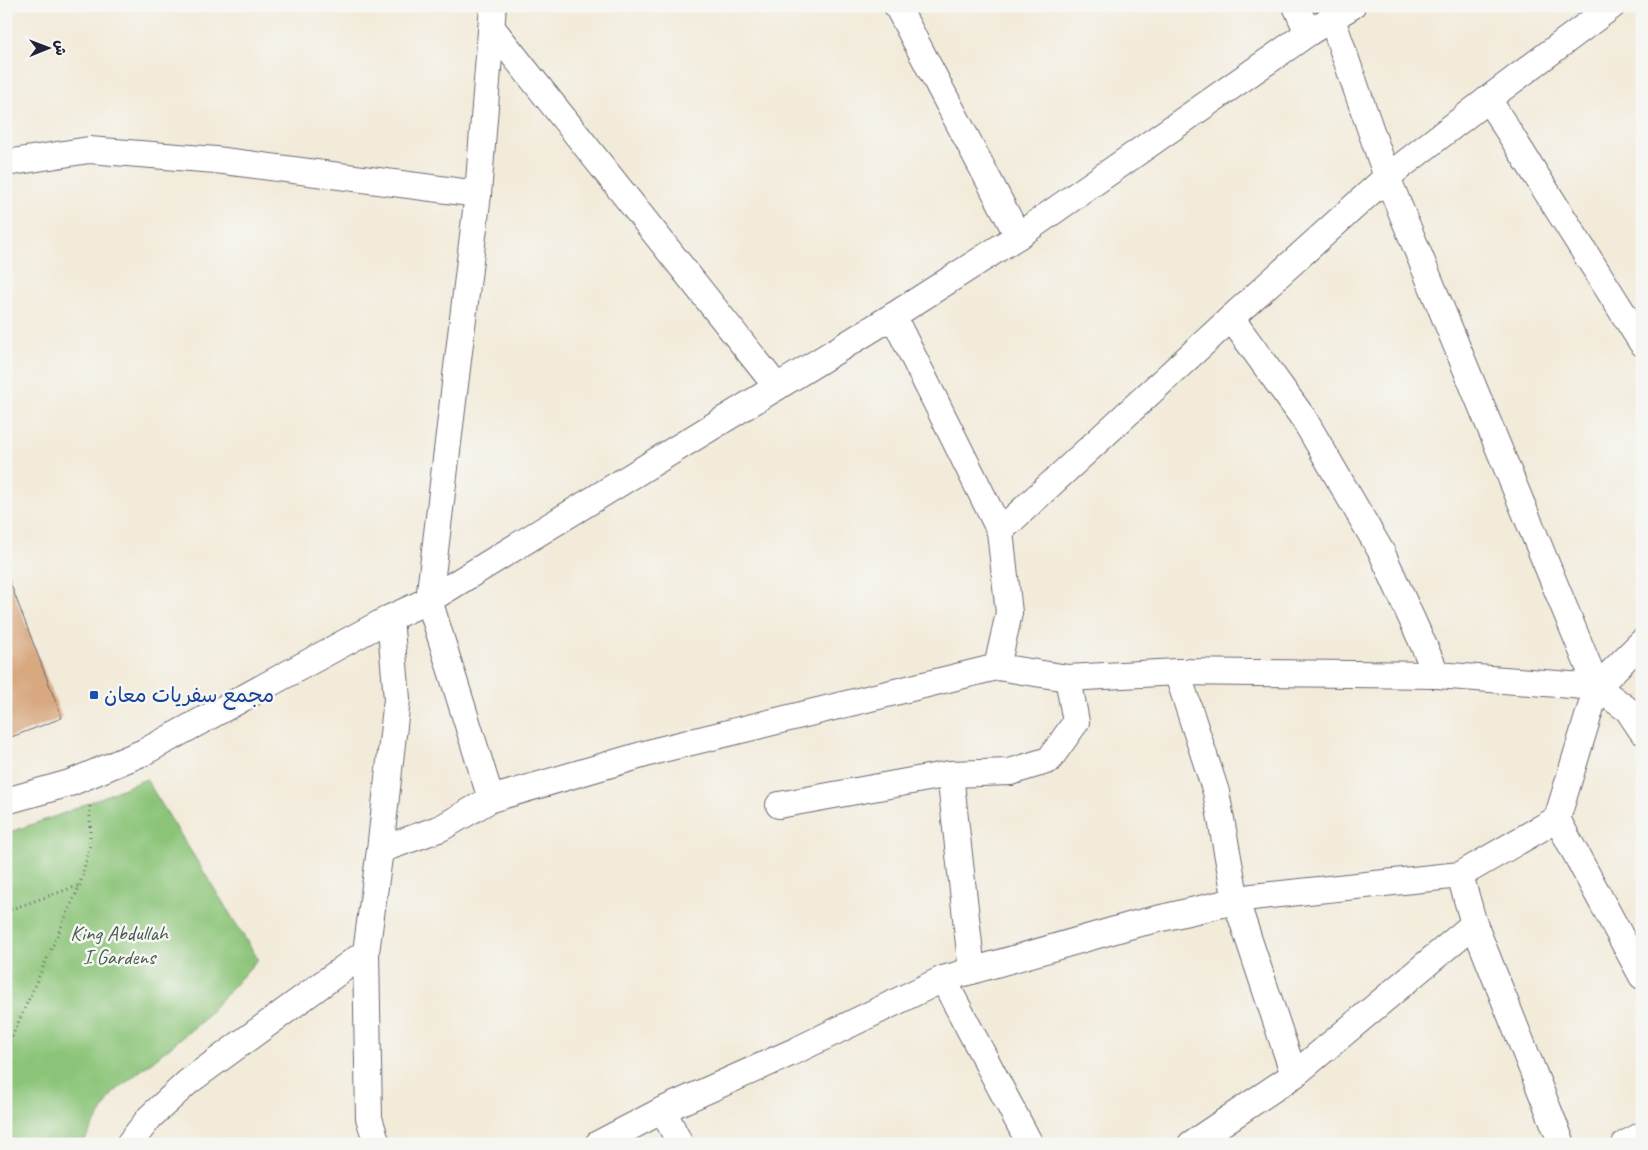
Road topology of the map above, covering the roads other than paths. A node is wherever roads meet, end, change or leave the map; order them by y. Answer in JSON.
{"nodes":[{"id":1,"x":897,"y":6,"type":"edge"},
{"id":2,"x":1296,"y":6,"type":"edge"},
{"id":3,"x":1612,"y":6,"type":"edge"},
{"id":4,"x":1342,"y":12,"type":"edge"},
{"id":5,"x":492,"y":17,"type":"edge"},
{"id":6,"x":1308,"y":33,"type":"junction"},
{"id":7,"x":1488,"y":99,"type":"junction"},
{"id":8,"x":6,"y":163,"type":"edge"},
{"id":9,"x":1387,"y":177,"type":"junction"},
{"id":10,"x":478,"y":194,"type":"junction"},
{"id":11,"x":1018,"y":236,"type":"junction"},
{"id":12,"x":893,"y":316,"type":"junction"},
{"id":13,"x":1231,"y":318,"type":"junction"},
{"id":14,"x":1642,"y":344,"type":"edge"},
{"id":15,"x":777,"y":387,"type":"junction"},
{"id":16,"x":1000,"y":531,"type":"junction"},
{"id":17,"x":429,"y":600,"type":"junction"},
{"id":18,"x":390,"y":618,"type":"junction"},
{"id":19,"x":1642,"y":642,"type":"edge"},
{"id":20,"x":997,"y":667,"type":"junction"},
{"id":21,"x":1178,"y":672,"type":"junction"},
{"id":22,"x":1437,"y":675,"type":"junction"},
{"id":23,"x":1068,"y":678,"type":"junction"},
{"id":24,"x":1596,"y":687,"type":"junction"},
{"id":25,"x":1642,"y":731,"type":"edge"},
{"id":26,"x":950,"y":774,"type":"junction"},
{"id":27,"x":491,"y":798,"type":"junction"},
{"id":28,"x":6,"y":801,"type":"edge"},
{"id":29,"x":779,"y":805,"type":"dead end"},
{"id":30,"x":1557,"y":819,"type":"junction"},
{"id":31,"x":380,"y":850,"type":"junction"},
{"id":32,"x":1460,"y":875,"type":"junction"},
{"id":33,"x":1236,"y":901,"type":"junction"},
{"id":34,"x":1474,"y":924,"type":"junction"},
{"id":35,"x":366,"y":952,"type":"junction"},
{"id":36,"x":972,"y":971,"type":"junction"},
{"id":37,"x":1642,"y":976,"type":"edge"},
{"id":38,"x":943,"y":979,"type":"junction"},
{"id":39,"x":1294,"y":1075,"type":"junction"},
{"id":40,"x":663,"y":1110,"type":"junction"},
{"id":41,"x":1642,"y":1135,"type":"edge"},
{"id":42,"x":130,"y":1144,"type":"edge"},
{"id":43,"x":377,"y":1144,"type":"edge"},
{"id":44,"x":598,"y":1144,"type":"edge"},
{"id":45,"x":680,"y":1144,"type":"edge"},
{"id":46,"x":1030,"y":1144,"type":"edge"},
{"id":47,"x":1191,"y":1144,"type":"edge"},
{"id":48,"x":1562,"y":1144,"type":"edge"},
{"id":49,"x":1625,"y":1144,"type":"edge"}],
"edges":[{"from":1,"to":11,"type":"street"},
{"from":2,"to":6,"type":"street"},
{"from":3,"to":7,"type":"street"},
{"from":4,"to":6,"type":"street"},
{"from":4,"to":9,"type":"street"},
{"from":5,"to":10,"type":"street"},
{"from":5,"to":15,"type":"street"},
{"from":6,"to":11,"type":"street"},
{"from":7,"to":9,"type":"street"},
{"from":7,"to":14,"type":"street"},
{"from":8,"to":10,"type":"street"},
{"from":9,"to":13,"type":"street"},
{"from":9,"to":24,"type":"street"},
{"from":10,"to":17,"type":"street"},
{"from":11,"to":12,"type":"street"},
{"from":12,"to":15,"type":"street"},
{"from":12,"to":16,"type":"street"},
{"from":13,"to":16,"type":"street"},
{"from":13,"to":22,"type":"street"},
{"from":15,"to":17,"type":"street"},
{"from":16,"to":20,"type":"street"},
{"from":17,"to":18,"type":"street"},
{"from":17,"to":27,"type":"street"},
{"from":18,"to":28,"type":"street"},
{"from":18,"to":31,"type":"street"},
{"from":19,"to":24,"type":"street"},
{"from":20,"to":23,"type":"street"},
{"from":20,"to":27,"type":"street"},
{"from":21,"to":22,"type":"street"},
{"from":21,"to":23,"type":"street"},
{"from":21,"to":33,"type":"street"},
{"from":22,"to":24,"type":"street"},
{"from":23,"to":26,"type":"street"},
{"from":24,"to":25,"type":"street"},
{"from":24,"to":30,"type":"street"},
{"from":26,"to":29,"type":"street"},
{"from":26,"to":36,"type":"street"},
{"from":27,"to":31,"type":"street"},
{"from":30,"to":32,"type":"street"},
{"from":30,"to":37,"type":"street"},
{"from":31,"to":35,"type":"street"},
{"from":32,"to":33,"type":"street"},
{"from":32,"to":34,"type":"street"},
{"from":33,"to":36,"type":"street"},
{"from":33,"to":39,"type":"street"},
{"from":34,"to":39,"type":"street"},
{"from":34,"to":48,"type":"street"},
{"from":35,"to":42,"type":"street"},
{"from":35,"to":43,"type":"street"},
{"from":36,"to":38,"type":"street"},
{"from":38,"to":40,"type":"street"},
{"from":38,"to":46,"type":"street"},
{"from":39,"to":47,"type":"street"},
{"from":40,"to":44,"type":"street"},
{"from":40,"to":45,"type":"street"},
{"from":41,"to":49,"type":"street"}]}
